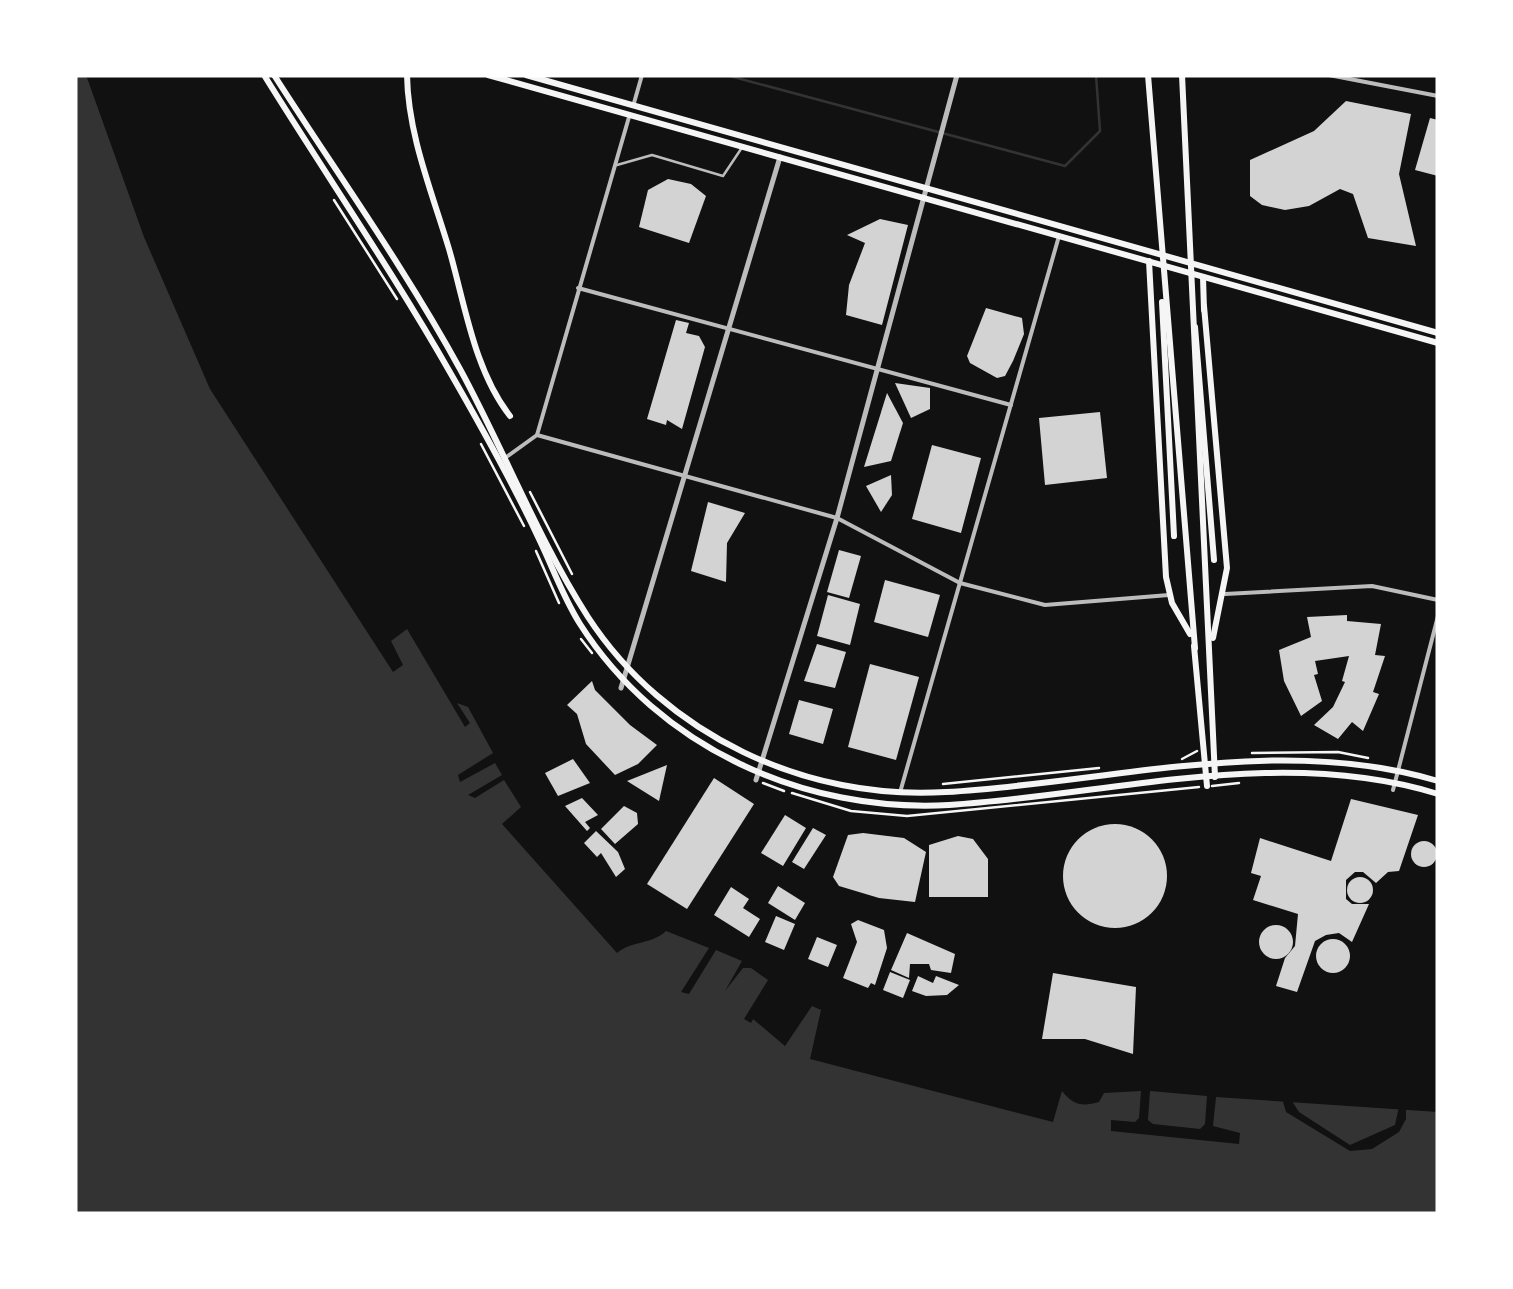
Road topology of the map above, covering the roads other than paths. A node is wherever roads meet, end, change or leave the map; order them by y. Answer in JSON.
{"nodes":[{"id":1,"x":264,"y":75,"type":"edge"},
{"id":2,"x":274,"y":75,"type":"edge"},
{"id":3,"x":407,"y":75,"type":"edge"},
{"id":4,"x":488,"y":75,"type":"edge"},
{"id":5,"x":526,"y":75,"type":"edge"},
{"id":6,"x":642,"y":75,"type":"edge"},
{"id":7,"x":957,"y":75,"type":"edge"},
{"id":8,"x":1148,"y":75,"type":"edge"},
{"id":9,"x":1182,"y":75,"type":"edge"},
{"id":10,"x":1329,"y":75,"type":"edge"},
{"id":11,"x":1438,"y":96,"type":"edge"},
{"id":12,"x":633,"y":105,"type":"junction"},
{"id":13,"x":630,"y":115,"type":"junction"},
{"id":14,"x":742,"y":147,"type":"junction"},
{"id":15,"x":780,"y":157,"type":"junction"},
{"id":16,"x":615,"y":166,"type":"junction"},
{"id":17,"x":928,"y":188,"type":"junction"},
{"id":18,"x":925,"y":198,"type":"junction"},
{"id":19,"x":1059,"y":236,"type":"junction"},
{"id":20,"x":1162,"y":255,"type":"junction"},
{"id":21,"x":1149,"y":261,"type":"junction"},
{"id":22,"x":1190,"y":263,"type":"junction"},
{"id":23,"x":1163,"y":265,"type":"junction"},
{"id":24,"x":1190,"y":273,"type":"junction"},
{"id":25,"x":1203,"y":277,"type":"junction"},
{"id":26,"x":1164,"y":281,"type":"junction"},
{"id":27,"x":1150,"y":286,"type":"junction"},
{"id":28,"x":578,"y":288,"type":"junction"},
{"id":29,"x":1192,"y":306,"type":"junction"},
{"id":30,"x":1204,"y":306,"type":"junction"},
{"id":31,"x":728,"y":328,"type":"junction"},
{"id":32,"x":1160,"y":333,"type":"junction"},
{"id":33,"x":1438,"y":333,"type":"edge"},
{"id":34,"x":1438,"y":343,"type":"edge"},
{"id":35,"x":1200,"y":356,"type":"junction"},
{"id":36,"x":878,"y":368,"type":"junction"},
{"id":37,"x":1011,"y":405,"type":"junction"},
{"id":38,"x":510,"y":416,"type":"dead end"},
{"id":39,"x":537,"y":435,"type":"junction"},
{"id":40,"x":502,"y":461,"type":"junction"},
{"id":41,"x":684,"y":473,"type":"junction"},
{"id":42,"x":838,"y":518,"type":"junction"},
{"id":43,"x":1174,"y":536,"type":"dead end"},
{"id":44,"x":1214,"y":560,"type":"dead end"},
{"id":45,"x":960,"y":583,"type":"junction"},
{"id":46,"x":1169,"y":594,"type":"junction"},
{"id":47,"x":1225,"y":594,"type":"junction"},
{"id":48,"x":1438,"y":600,"type":"edge"},
{"id":49,"x":1438,"y":616,"type":"edge"},
{"id":50,"x":1195,"y":648,"type":"junction"},
{"id":51,"x":627,"y":669,"type":"junction"},
{"id":52,"x":1209,"y":674,"type":"junction"},
{"id":53,"x":624,"y":679,"type":"junction"},
{"id":54,"x":622,"y":688,"type":"dead end"},
{"id":55,"x":763,"y":762,"type":"junction"},
{"id":56,"x":1210,"y":765,"type":"junction"},
{"id":57,"x":1396,"y":771,"type":"junction"},
{"id":58,"x":757,"y":776,"type":"junction"},
{"id":59,"x":1209,"y":780,"type":"junction"},
{"id":60,"x":1438,"y":781,"type":"edge"},
{"id":61,"x":1394,"y":787,"type":"junction"},
{"id":62,"x":900,"y":793,"type":"junction"},
{"id":63,"x":1438,"y":794,"type":"edge"}],
"edges":[{"from":1,"to":40,"type":"main road"},
{"from":2,"to":40,"type":"main road"},
{"from":3,"to":38,"type":"main road"},
{"from":4,"to":13,"type":"main road"},
{"from":5,"to":12,"type":"main road"},
{"from":6,"to":12,"type":"street"},
{"from":7,"to":17,"type":"street"},
{"from":8,"to":20,"type":"main road"},
{"from":9,"to":22,"type":"main road"},
{"from":10,"to":11,"type":"street"},
{"from":12,"to":13,"type":"street"},
{"from":12,"to":17,"type":"main road"},
{"from":13,"to":14,"type":"main road"},
{"from":13,"to":16,"type":"street"},
{"from":14,"to":15,"type":"main road"},
{"from":14,"to":16,"type":"lane"},
{"from":15,"to":18,"type":"main road"},
{"from":15,"to":31,"type":"street"},
{"from":16,"to":28,"type":"street"},
{"from":17,"to":18,"type":"street"},
{"from":17,"to":20,"type":"main road"},
{"from":18,"to":19,"type":"main road"},
{"from":18,"to":36,"type":"street"},
{"from":19,"to":21,"type":"main road"},
{"from":19,"to":37,"type":"street"},
{"from":20,"to":22,"type":"main road"},
{"from":20,"to":23,"type":"main road"},
{"from":21,"to":23,"type":"main road"},
{"from":21,"to":27,"type":"main road"},
{"from":22,"to":24,"type":"main road"},
{"from":22,"to":33,"type":"main road"},
{"from":23,"to":24,"type":"main road"},
{"from":23,"to":26,"type":"main road"},
{"from":24,"to":25,"type":"main road"},
{"from":24,"to":29,"type":"main road"},
{"from":25,"to":30,"type":"main road"},
{"from":25,"to":34,"type":"main road"},
{"from":26,"to":32,"type":"main road"},
{"from":26,"to":50,"type":"main road"},
{"from":27,"to":32,"type":"main road"},
{"from":27,"to":46,"type":"main road"},
{"from":28,"to":31,"type":"street"},
{"from":28,"to":39,"type":"street"},
{"from":29,"to":35,"type":"main road"},
{"from":29,"to":52,"type":"main road"},
{"from":30,"to":35,"type":"main road"},
{"from":30,"to":47,"type":"main road"},
{"from":31,"to":36,"type":"street"},
{"from":31,"to":41,"type":"street"},
{"from":32,"to":43,"type":"main road"},
{"from":35,"to":44,"type":"main road"},
{"from":36,"to":37,"type":"street"},
{"from":36,"to":42,"type":"street"},
{"from":37,"to":45,"type":"street"},
{"from":39,"to":40,"type":"street"},
{"from":39,"to":41,"type":"street"},
{"from":40,"to":51,"type":"main road"},
{"from":40,"to":53,"type":"main road"},
{"from":41,"to":42,"type":"street"},
{"from":41,"to":51,"type":"street"},
{"from":42,"to":45,"type":"street"},
{"from":42,"to":55,"type":"street"},
{"from":45,"to":46,"type":"street"},
{"from":45,"to":62,"type":"street"},
{"from":46,"to":50,"type":"main road"},
{"from":47,"to":48,"type":"street"},
{"from":47,"to":52,"type":"main road"},
{"from":49,"to":57,"type":"street"},
{"from":50,"to":56,"type":"main road"},
{"from":51,"to":53,"type":"street"},
{"from":51,"to":55,"type":"main road"},
{"from":52,"to":56,"type":"main road"},
{"from":53,"to":54,"type":"street"},
{"from":53,"to":58,"type":"main road"},
{"from":55,"to":58,"type":"street"},
{"from":55,"to":62,"type":"main road"},
{"from":56,"to":57,"type":"main road"},
{"from":56,"to":59,"type":"main road"},
{"from":56,"to":62,"type":"main road"},
{"from":57,"to":60,"type":"main road"},
{"from":57,"to":61,"type":"street"},
{"from":58,"to":59,"type":"main road"},
{"from":59,"to":61,"type":"main road"},
{"from":61,"to":63,"type":"main road"}]}
